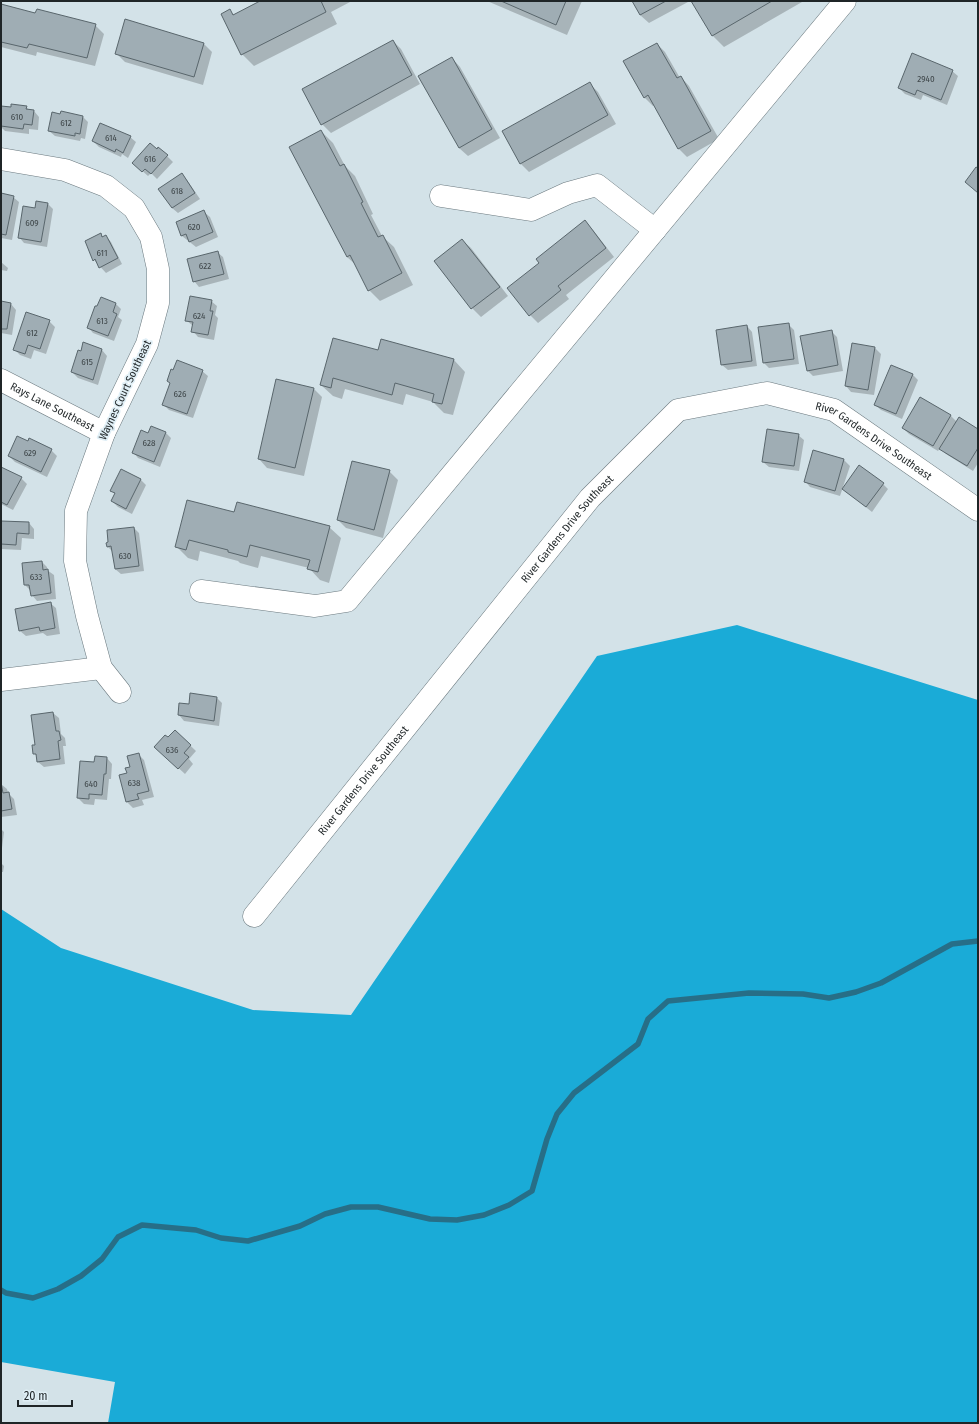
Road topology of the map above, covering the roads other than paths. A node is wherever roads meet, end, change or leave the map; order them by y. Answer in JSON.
{"nodes":[{"id":1,"x":845,"y":1,"type":"edge"},
{"id":2,"x":1,"y":159,"type":"edge"},
{"id":3,"x":441,"y":196,"type":"dead end"},
{"id":4,"x":655,"y":230,"type":"junction"},
{"id":5,"x":1,"y":380,"type":"edge"},
{"id":6,"x":104,"y":432,"type":"junction"},
{"id":7,"x":978,"y":510,"type":"edge"},
{"id":8,"x":202,"y":591,"type":"dead end"},
{"id":9,"x":101,"y":668,"type":"junction"},
{"id":10,"x":1,"y":680,"type":"edge"},
{"id":11,"x":120,"y":692,"type":"dead end"},
{"id":12,"x":254,"y":916,"type":"dead end"}],
"edges":[{"from":1,"to":4,"type":"street"},
{"from":2,"to":6,"type":"street","name":"Waynes Court Southeast"},
{"from":3,"to":4,"type":"street"},
{"from":4,"to":8,"type":"street"},
{"from":5,"to":6,"type":"street","name":"Rays Lane Southeast"},
{"from":6,"to":9,"type":"street","name":"Waynes Court Southeast"},
{"from":7,"to":12,"type":"street","name":"River Gardens Drive Southeast"},
{"from":9,"to":10,"type":"street"},
{"from":9,"to":11,"type":"street"}]}
